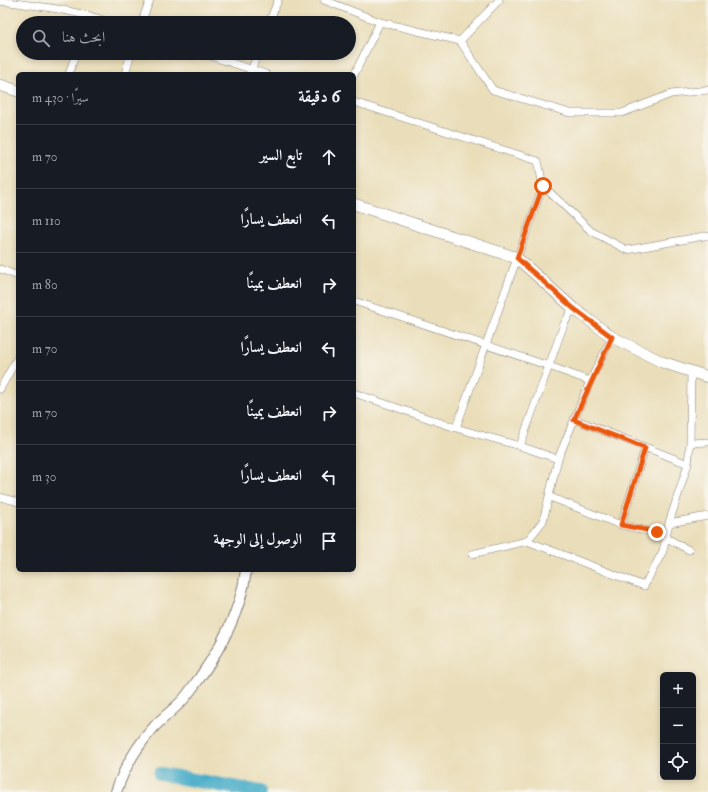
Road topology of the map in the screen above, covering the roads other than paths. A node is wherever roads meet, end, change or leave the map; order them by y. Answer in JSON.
{"nodes":[{"id":1,"x":150,"y":0,"type":"edge"},
{"id":2,"x":278,"y":0,"type":"edge"},
{"id":3,"x":324,"y":0,"type":"edge"},
{"id":4,"x":499,"y":0,"type":"edge"},
{"id":5,"x":0,"y":1,"type":"edge"},
{"id":6,"x":88,"y":15,"type":"joint"},
{"id":7,"x":91,"y":16,"type":"edge"},
{"id":8,"x":144,"y":16,"type":"edge"},
{"id":9,"x":272,"y":16,"type":"edge"},
{"id":10,"x":380,"y":22,"type":"junction"},
{"id":11,"x":460,"y":41,"type":"junction"},
{"id":12,"x":74,"y":60,"type":"edge"},
{"id":13,"x":129,"y":60,"type":"edge"},
{"id":14,"x":219,"y":60,"type":"edge"},
{"id":15,"x":255,"y":60,"type":"edge"},
{"id":16,"x":70,"y":72,"type":"edge"},
{"id":17,"x":126,"y":72,"type":"edge"},
{"id":18,"x":251,"y":72,"type":"edge"},
{"id":19,"x":355,"y":72,"type":"edge"},
{"id":20,"x":0,"y":85,"type":"edge"},
{"id":21,"x":16,"y":90,"type":"edge"},
{"id":22,"x":708,"y":90,"type":"edge"},
{"id":23,"x":356,"y":103,"type":"edge"},
{"id":24,"x":543,"y":186,"type":"junction"},
{"id":25,"x":356,"y":205,"type":"edge"},
{"id":26,"x":708,"y":236,"type":"edge"},
{"id":27,"x":517,"y":258,"type":"junction"},
{"id":28,"x":0,"y":269,"type":"edge"},
{"id":29,"x":16,"y":275,"type":"edge"},
{"id":30,"x":356,"y":302,"type":"edge"},
{"id":31,"x":573,"y":308,"type":"junction"},
{"id":32,"x":612,"y":337,"type":"junction"},
{"id":33,"x":486,"y":346,"type":"junction"},
{"id":34,"x":16,"y":361,"type":"edge"},
{"id":35,"x":549,"y":366,"type":"junction"},
{"id":36,"x":691,"y":371,"type":"junction"},
{"id":37,"x":708,"y":377,"type":"edge"},
{"id":38,"x":590,"y":381,"type":"junction"},
{"id":39,"x":0,"y":389,"type":"edge"},
{"id":40,"x":356,"y":394,"type":"edge"},
{"id":41,"x":574,"y":420,"type":"junction"},
{"id":42,"x":456,"y":428,"type":"junction"},
{"id":43,"x":708,"y":442,"type":"edge"},
{"id":44,"x":690,"y":444,"type":"junction"},
{"id":45,"x":520,"y":446,"type":"junction"},
{"id":46,"x":645,"y":448,"type":"junction"},
{"id":47,"x":558,"y":459,"type":"junction"},
{"id":48,"x":688,"y":464,"type":"junction"},
{"id":49,"x":0,"y":497,"type":"edge"},
{"id":50,"x":550,"y":497,"type":"junction"},
{"id":51,"x":16,"y":501,"type":"edge"},
{"id":52,"x":707,"y":518,"type":"edge"},
{"id":53,"x":668,"y":523,"type":"junction"},
{"id":54,"x":621,"y":525,"type":"junction"},
{"id":55,"x":665,"y":537,"type":"junction"},
{"id":56,"x":527,"y":541,"type":"junction"},
{"id":57,"x":689,"y":550,"type":"dead end"},
{"id":58,"x":472,"y":554,"type":"dead end"},
{"id":59,"x":246,"y":572,"type":"edge"},
{"id":60,"x":116,"y":792,"type":"edge"}],
"edges":[{"from":1,"to":8,"type":"street"},
{"from":2,"to":9,"type":"street"},
{"from":3,"to":10,"type":"street"},
{"from":4,"to":11,"type":"street"},
{"from":5,"to":6,"type":"street"},
{"from":6,"to":7,"type":"street"},
{"from":10,"to":11,"type":"street"},
{"from":10,"to":19,"type":"street"},
{"from":11,"to":22,"type":"street"},
{"from":12,"to":16,"type":"street"},
{"from":13,"to":17,"type":"street"},
{"from":14,"to":18,"type":"street"},
{"from":15,"to":18,"type":"street"},
{"from":20,"to":21,"type":"main road"},
{"from":23,"to":24,"type":"street"},
{"from":24,"to":26,"type":"street"},
{"from":24,"to":27,"type":"street"},
{"from":25,"to":27,"type":"main road"},
{"from":27,"to":31,"type":"main road"},
{"from":27,"to":33,"type":"street"},
{"from":28,"to":29,"type":"street"},
{"from":30,"to":33,"type":"street"},
{"from":31,"to":32,"type":"main road"},
{"from":31,"to":35,"type":"street"},
{"from":32,"to":36,"type":"main road"},
{"from":32,"to":38,"type":"street"},
{"from":33,"to":35,"type":"street"},
{"from":33,"to":42,"type":"street"},
{"from":34,"to":39,"type":"street"},
{"from":35,"to":38,"type":"street"},
{"from":35,"to":45,"type":"street"},
{"from":36,"to":37,"type":"main road"},
{"from":36,"to":44,"type":"street"},
{"from":38,"to":41,"type":"street"},
{"from":40,"to":42,"type":"street"},
{"from":41,"to":46,"type":"street"},
{"from":41,"to":47,"type":"street"},
{"from":42,"to":45,"type":"street"},
{"from":43,"to":44,"type":"street"},
{"from":44,"to":48,"type":"street"},
{"from":45,"to":47,"type":"street"},
{"from":46,"to":48,"type":"street"},
{"from":46,"to":54,"type":"street"},
{"from":47,"to":50,"type":"street"},
{"from":48,"to":53,"type":"street"},
{"from":49,"to":51,"type":"street"},
{"from":50,"to":54,"type":"street"},
{"from":50,"to":56,"type":"street"},
{"from":52,"to":53,"type":"street"},
{"from":53,"to":55,"type":"street"},
{"from":54,"to":55,"type":"street"},
{"from":55,"to":56,"type":"street"},
{"from":55,"to":57,"type":"street"},
{"from":56,"to":58,"type":"street"},
{"from":59,"to":60,"type":"main road"}]}
